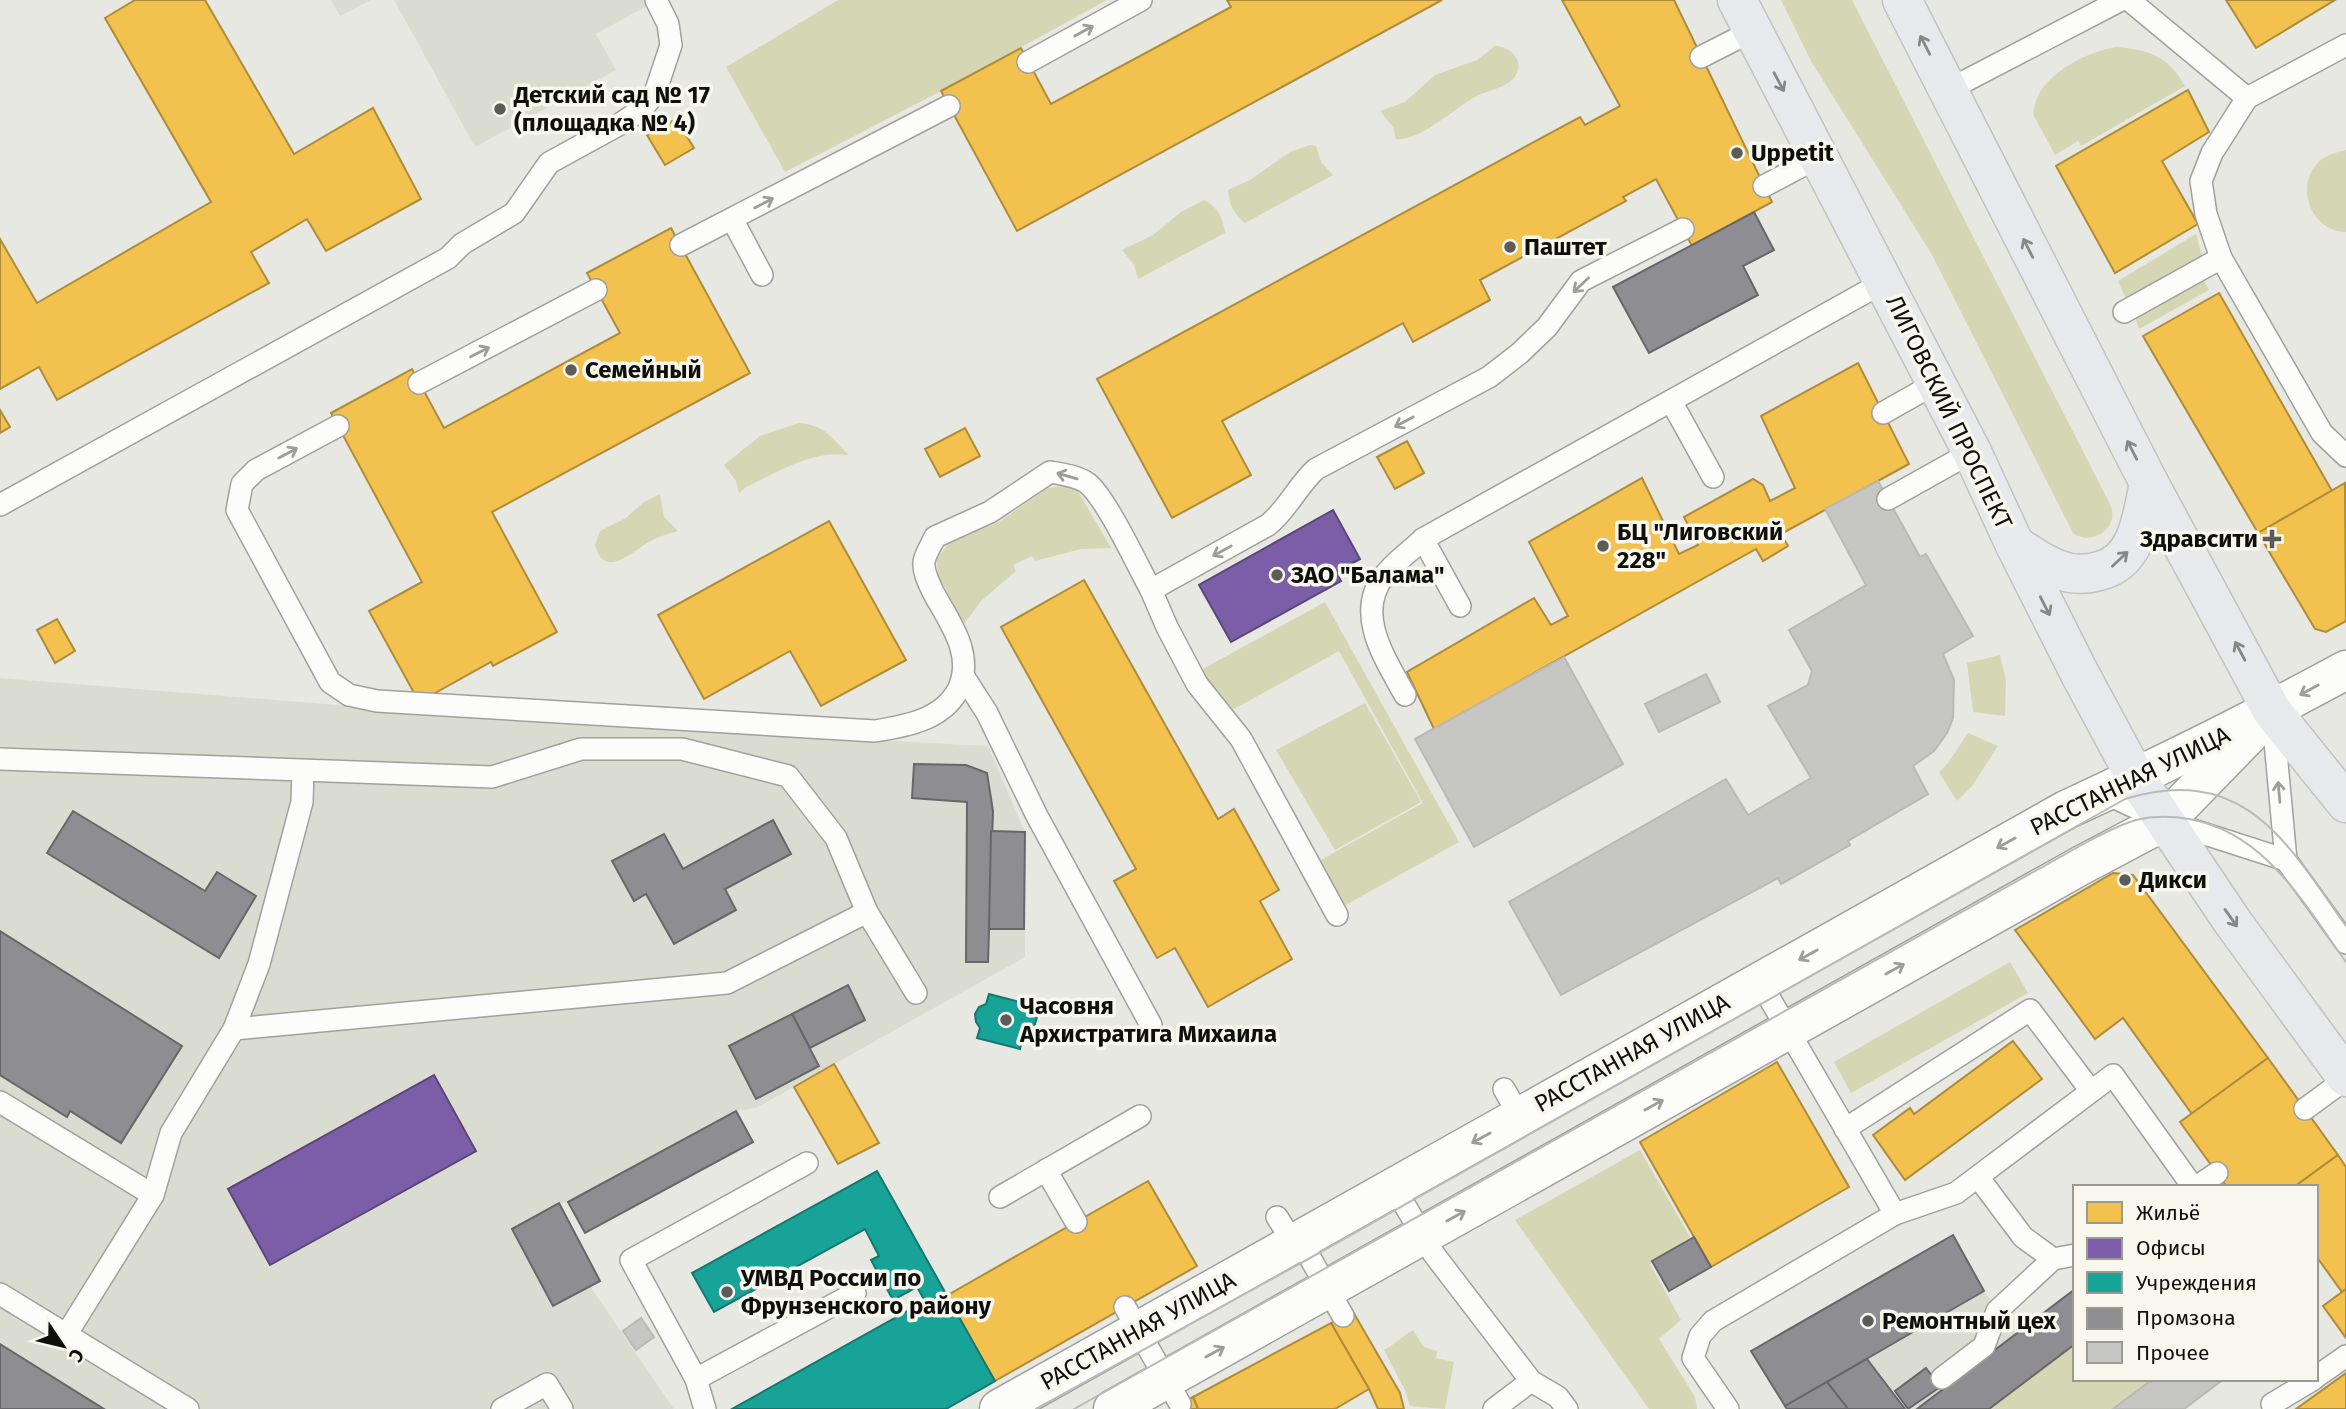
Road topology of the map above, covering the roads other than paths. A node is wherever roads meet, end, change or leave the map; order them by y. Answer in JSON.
{"nodes":[{"id":1,"x":656,"y":0,"type":"edge"},
{"id":2,"x":1141,"y":0,"type":"edge"},
{"id":3,"x":1902,"y":0,"type":"edge"},
{"id":4,"x":2122,"y":0,"type":"edge"},
{"id":5,"x":2129,"y":0,"type":"edge"},
{"id":6,"x":1744,"y":16,"type":"edge"},
{"id":7,"x":2346,"y":45,"type":"edge"},
{"id":8,"x":1702,"y":57,"type":"dead end"},
{"id":9,"x":1028,"y":62,"type":"dead end"},
{"id":10,"x":1948,"y":90,"type":"junction"},
{"id":11,"x":2246,"y":98,"type":"junction"},
{"id":12,"x":949,"y":106,"type":"dead end"},
{"id":13,"x":1819,"y":157,"type":"junction"},
{"id":14,"x":1764,"y":186,"type":"dead end"},
{"id":15,"x":732,"y":219,"type":"junction"},
{"id":16,"x":1683,"y":229,"type":"dead end"},
{"id":17,"x":681,"y":245,"type":"dead end"},
{"id":18,"x":2221,"y":258,"type":"junction"},
{"id":19,"x":762,"y":275,"type":"dead end"},
{"id":20,"x":1884,"y":282,"type":"junction"},
{"id":21,"x":596,"y":290,"type":"dead end"},
{"id":22,"x":2124,"y":312,"type":"dead end"},
{"id":23,"x":419,"y":383,"type":"dead end"},
{"id":24,"x":1936,"y":383,"type":"junction"},
{"id":25,"x":1671,"y":401,"type":"junction"},
{"id":26,"x":1883,"y":413,"type":"dead end"},
{"id":27,"x":338,"y":426,"type":"dead end"},
{"id":28,"x":1972,"y":452,"type":"junction"},
{"id":29,"x":2346,"y":456,"type":"edge"},
{"id":30,"x":1713,"y":477,"type":"dead end"},
{"id":31,"x":2149,"y":483,"type":"junction"},
{"id":32,"x":1888,"y":499,"type":"dead end"},
{"id":33,"x":0,"y":505,"type":"edge"},
{"id":34,"x":1423,"y":539,"type":"junction"},
{"id":35,"x":2015,"y":545,"type":"junction"},
{"id":36,"x":1151,"y":590,"type":"junction"},
{"id":37,"x":1460,"y":606,"type":"dead end"},
{"id":38,"x":2346,"y":670,"type":"edge"},
{"id":39,"x":964,"y":677,"type":"junction"},
{"id":40,"x":1405,"y":695,"type":"dead end"},
{"id":41,"x":2272,"y":711,"type":"junction"},
{"id":42,"x":0,"y":759,"type":"edge"},
{"id":43,"x":303,"y":771,"type":"junction"},
{"id":44,"x":2120,"y":785,"type":"junction"},
{"id":45,"x":2346,"y":803,"type":"edge"},
{"id":46,"x":2165,"y":821,"type":"junction"},
{"id":47,"x":2286,"y":860,"type":"junction"},
{"id":48,"x":867,"y":912,"type":"junction"},
{"id":49,"x":1338,"y":915,"type":"dead end"},
{"id":50,"x":2346,"y":943,"type":"edge"},
{"id":51,"x":1760,"y":982,"type":"junction"},
{"id":52,"x":916,"y":993,"type":"dead end"},
{"id":53,"x":1151,"y":1025,"type":"dead end"},
{"id":54,"x":234,"y":1029,"type":"junction"},
{"id":55,"x":1787,"y":1030,"type":"junction"},
{"id":56,"x":2346,"y":1078,"type":"edge"},
{"id":57,"x":2091,"y":1091,"type":"junction"},
{"id":58,"x":0,"y":1102,"type":"edge"},
{"id":59,"x":2305,"y":1109,"type":"dead end"},
{"id":60,"x":1140,"y":1116,"type":"dead end"},
{"id":61,"x":1844,"y":1129,"type":"junction"},
{"id":62,"x":807,"y":1163,"type":"dead end"},
{"id":63,"x":1046,"y":1170,"type":"junction"},
{"id":64,"x":2217,"y":1172,"type":"dead end"},
{"id":65,"x":1978,"y":1177,"type":"junction"},
{"id":66,"x":2194,"y":1185,"type":"edge"},
{"id":67,"x":2198,"y":1185,"type":"edge"},
{"id":68,"x":1394,"y":1187,"type":"junction"},
{"id":69,"x":153,"y":1195,"type":"junction"},
{"id":70,"x":1000,"y":1197,"type":"dead end"},
{"id":71,"x":1895,"y":1214,"type":"junction"},
{"id":72,"x":1076,"y":1222,"type":"dead end"},
{"id":73,"x":1290,"y":1234,"type":"junction"},
{"id":74,"x":1421,"y":1236,"type":"junction"},
{"id":75,"x":2073,"y":1255,"type":"edge"},
{"id":76,"x":2053,"y":1259,"type":"junction"},
{"id":77,"x":855,"y":1293,"type":"dead end"},
{"id":78,"x":0,"y":1294,"type":"edge"},
{"id":79,"x":1335,"y":1302,"type":"junction"},
{"id":80,"x":1131,"y":1319,"type":"junction"},
{"id":81,"x":66,"y":1335,"type":"junction"},
{"id":82,"x":2346,"y":1356,"type":"edge"},
{"id":83,"x":2318,"y":1376,"type":"edge"},
{"id":84,"x":1942,"y":1378,"type":"dead end"},
{"id":85,"x":696,"y":1379,"type":"junction"},
{"id":86,"x":1531,"y":1381,"type":"junction"},
{"id":87,"x":2279,"y":1381,"type":"edge"},
{"id":88,"x":2310,"y":1381,"type":"edge"},
{"id":89,"x":1173,"y":1392,"type":"junction"},
{"id":90,"x":2270,"y":1406,"type":"edge"},
{"id":91,"x":188,"y":1409,"type":"edge"},
{"id":92,"x":502,"y":1409,"type":"edge"},
{"id":93,"x":562,"y":1409,"type":"edge"},
{"id":94,"x":705,"y":1409,"type":"edge"},
{"id":95,"x":999,"y":1409,"type":"edge"},
{"id":96,"x":1113,"y":1409,"type":"edge"},
{"id":97,"x":1493,"y":1409,"type":"edge"},
{"id":98,"x":1567,"y":1409,"type":"edge"},
{"id":99,"x":1728,"y":1409,"type":"edge"}],
"edges":[{"from":1,"to":33,"type":"lane"},
{"from":9,"to":2,"type":"lane","one_way":true},
{"from":10,"to":3,"type":"main road","one_way":true},
{"from":4,"to":10,"type":"lane"},
{"from":5,"to":11,"type":"lane"},
{"from":6,"to":8,"type":"lane"},
{"from":6,"to":13,"type":"main road","name":"ЛИГОВСКИЙ ПРОСПЕКТ","one_way":true},
{"from":7,"to":11,"type":"lane"},
{"from":31,"to":10,"type":"main road","one_way":true},
{"from":11,"to":18,"type":"lane"},
{"from":15,"to":12,"type":"lane","one_way":true},
{"from":13,"to":14,"type":"lane"},
{"from":13,"to":20,"type":"main road","name":"ЛИГОВСКИЙ ПРОСПЕКТ"},
{"from":15,"to":17,"type":"lane"},
{"from":15,"to":19,"type":"lane"},
{"from":16,"to":36,"type":"lane","one_way":true},
{"from":18,"to":22,"type":"lane"},
{"from":18,"to":29,"type":"lane"},
{"from":20,"to":24,"type":"main road","name":"ЛИГОВСКИЙ ПРОСПЕКТ"},
{"from":20,"to":25,"type":"lane"},
{"from":23,"to":21,"type":"lane","one_way":true},
{"from":24,"to":26,"type":"lane"},
{"from":24,"to":28,"type":"main road","name":"ЛИГОВСКИЙ ПРОСПЕКТ"},
{"from":25,"to":30,"type":"lane"},
{"from":25,"to":34,"type":"lane"},
{"from":39,"to":27,"type":"lane","one_way":true},
{"from":28,"to":32,"type":"lane"},
{"from":28,"to":35,"type":"main road","name":"ЛИГОВСКИЙ ПРОСПЕКТ"},
{"from":35,"to":31,"type":"main road","one_way":true},
{"from":41,"to":31,"type":"main road","one_way":true},
{"from":34,"to":37,"type":"lane"},
{"from":34,"to":40,"type":"lane"},
{"from":35,"to":44,"type":"main road","name":"ЛИГОВСКИЙ ПРОСПЕКТ","one_way":true},
{"from":36,"to":39,"type":"lane","one_way":true},
{"from":36,"to":49,"type":"lane"},
{"from":38,"to":41,"type":"street","name":"РАССТАННАЯ УЛИЦА","one_way":true},
{"from":39,"to":53,"type":"lane"},
{"from":41,"to":44,"type":"street","name":"РАССТАННАЯ УЛИЦА"},
{"from":41,"to":45,"type":"main road"},
{"from":41,"to":46,"type":"street","name":"РАССТАННАЯ УЛИЦА"},
{"from":47,"to":41,"type":"lane","one_way":true},
{"from":42,"to":43,"type":"lane"},
{"from":43,"to":48,"type":"lane"},
{"from":43,"to":54,"type":"lane"},
{"from":44,"to":46,"type":"main road","name":"ЛИГОВСКИЙ ПРОСПЕКТ"},
{"from":44,"to":51,"type":"street","name":"РАССТАННАЯ УЛИЦА","one_way":true},
{"from":46,"to":47,"type":"lane"},
{"from":55,"to":46,"type":"street","name":"РАССТАННАЯ УЛИЦА","one_way":true},
{"from":46,"to":56,"type":"main road","name":"ЛИГОВСКИЙ ПРОСПЕКТ","one_way":true},
{"from":47,"to":50,"type":"lane"},
{"from":48,"to":52,"type":"lane"},
{"from":48,"to":54,"type":"lane"},
{"from":51,"to":55,"type":"lane"},
{"from":51,"to":68,"type":"street","name":"РАССТАННАЯ УЛИЦА","one_way":true},
{"from":54,"to":69,"type":"lane"},
{"from":55,"to":61,"type":"lane"},
{"from":74,"to":55,"type":"street","name":"РАССТАННАЯ УЛИЦА","one_way":true},
{"from":56,"to":59,"type":"lane"},
{"from":57,"to":61,"type":"lane"},
{"from":57,"to":65,"type":"lane"},
{"from":57,"to":66,"type":"lane"},
{"from":58,"to":69,"type":"lane"},
{"from":60,"to":63,"type":"lane"},
{"from":61,"to":71,"type":"lane"},
{"from":62,"to":85,"type":"lane"},
{"from":63,"to":70,"type":"lane"},
{"from":63,"to":72,"type":"lane"},
{"from":64,"to":67,"type":"lane"},
{"from":65,"to":71,"type":"lane"},
{"from":65,"to":76,"type":"lane"},
{"from":68,"to":73,"type":"street","name":"РАССТАННАЯ УЛИЦА"},
{"from":68,"to":74,"type":"lane"},
{"from":69,"to":81,"type":"lane"},
{"from":71,"to":99,"type":"lane"},
{"from":73,"to":79,"type":"lane"},
{"from":73,"to":80,"type":"street","name":"РАССТАННАЯ УЛИЦА"},
{"from":74,"to":79,"type":"street","name":"РАССТАННАЯ УЛИЦА"},
{"from":74,"to":86,"type":"lane"},
{"from":75,"to":76,"type":"lane"},
{"from":76,"to":84,"type":"lane"},
{"from":77,"to":85,"type":"lane"},
{"from":78,"to":81,"type":"lane"},
{"from":89,"to":79,"type":"street","name":"РАССТАННАЯ УЛИЦА","one_way":true},
{"from":80,"to":89,"type":"lane"},
{"from":80,"to":95,"type":"street","name":"РАССТАННАЯ УЛИЦА"},
{"from":81,"to":91,"type":"lane"},
{"from":82,"to":83,"type":"lane"},
{"from":85,"to":94,"type":"lane"},
{"from":86,"to":97,"type":"lane"},
{"from":86,"to":98,"type":"lane"},
{"from":87,"to":90,"type":"lane"},
{"from":88,"to":90,"type":"lane"},
{"from":89,"to":96,"type":"street","name":"РАССТАННАЯ УЛИЦА"},
{"from":92,"to":93,"type":"lane"}]}
